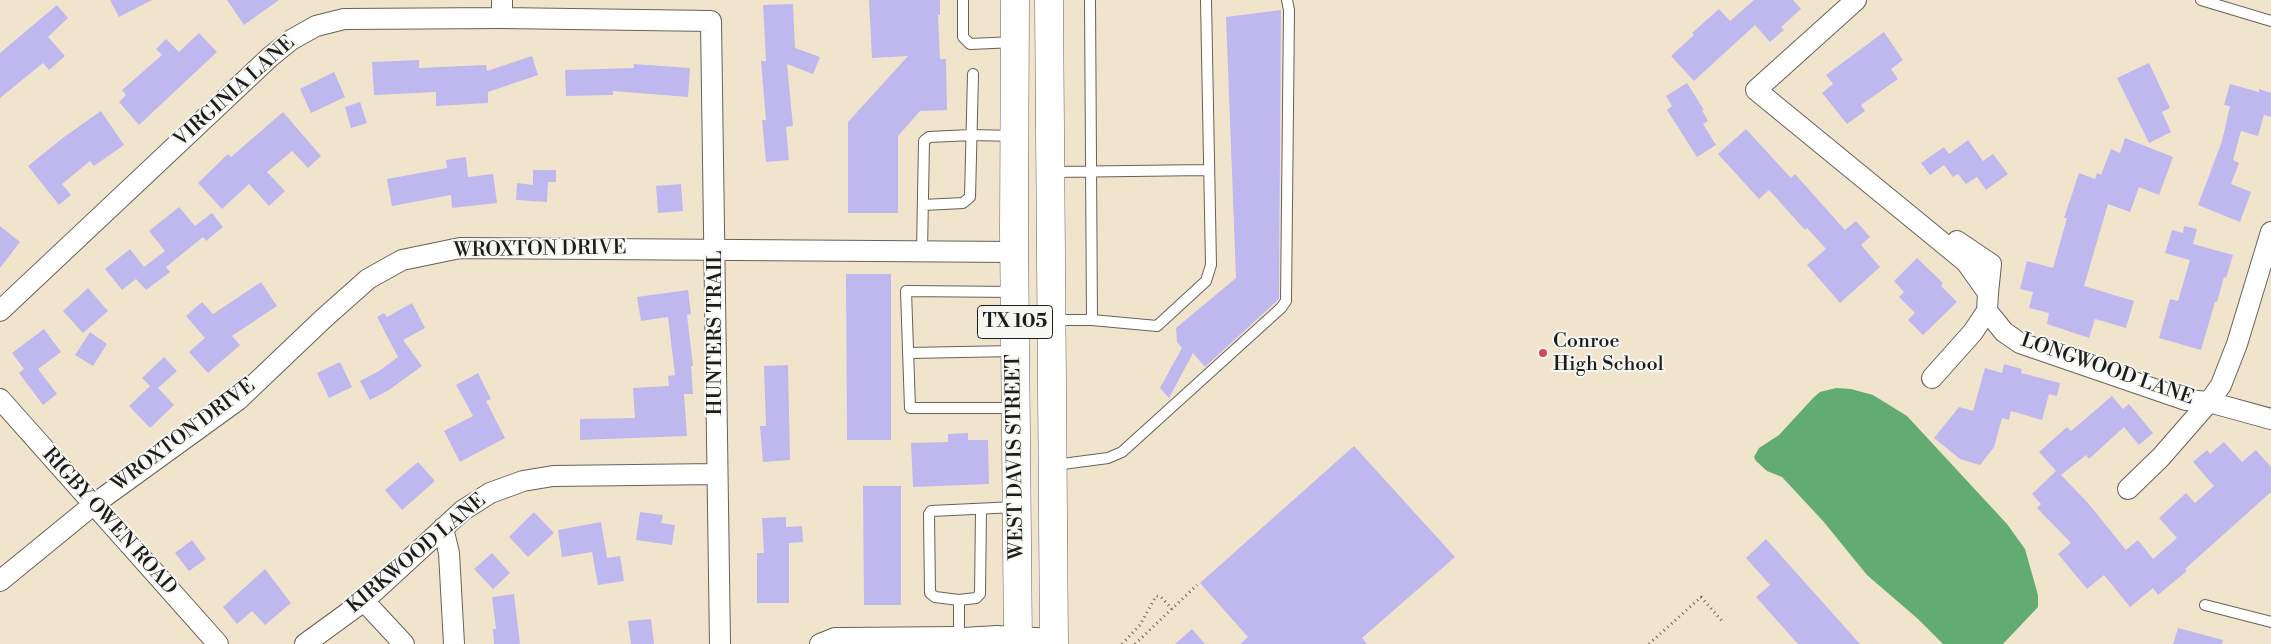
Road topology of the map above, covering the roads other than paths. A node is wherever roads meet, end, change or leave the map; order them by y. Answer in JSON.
{"nodes":[{"id":1,"x":963,"y":0,"type":"edge"},
{"id":2,"x":1015,"y":0,"type":"edge"},
{"id":3,"x":1049,"y":0,"type":"edge"},
{"id":4,"x":1090,"y":0,"type":"edge"},
{"id":5,"x":1206,"y":0,"type":"edge"},
{"id":6,"x":1287,"y":0,"type":"edge"},
{"id":7,"x":1856,"y":0,"type":"edge"},
{"id":8,"x":2201,"y":0,"type":"edge"},
{"id":9,"x":502,"y":9,"type":"edge"},
{"id":10,"x":712,"y":21,"type":"joint"},
{"id":11,"x":2271,"y":21,"type":"edge"},
{"id":12,"x":1015,"y":42,"type":"junction"},
{"id":13,"x":973,"y":74,"type":"dead end"},
{"id":14,"x":972,"y":134,"type":"junction"},
{"id":15,"x":1015,"y":136,"type":"junction"},
{"id":16,"x":1209,"y":170,"type":"junction"},
{"id":17,"x":1050,"y":172,"type":"junction"},
{"id":18,"x":1092,"y":173,"type":"junction"},
{"id":19,"x":922,"y":205,"type":"junction"},
{"id":20,"x":2271,"y":232,"type":"edge"},
{"id":21,"x":716,"y":250,"type":"junction"},
{"id":22,"x":922,"y":251,"type":"junction"},
{"id":23,"x":1014,"y":252,"type":"junction"},
{"id":24,"x":1015,"y":292,"type":"junction"},
{"id":25,"x":1987,"y":302,"type":"junction"},
{"id":26,"x":0,"y":311,"type":"edge"},
{"id":27,"x":1051,"y":320,"type":"junction"},
{"id":28,"x":1092,"y":320,"type":"junction"},
{"id":29,"x":1015,"y":351,"type":"junction"},
{"id":30,"x":908,"y":353,"type":"junction"},
{"id":31,"x":1052,"y":364,"type":"junction"},
{"id":32,"x":1932,"y":378,"type":"dead end"},
{"id":33,"x":0,"y":398,"type":"edge"},
{"id":34,"x":2209,"y":402,"type":"junction"},
{"id":35,"x":1016,"y":408,"type":"junction"},
{"id":36,"x":2271,"y":418,"type":"edge"},
{"id":37,"x":1052,"y":466,"type":"junction"},
{"id":38,"x":716,"y":474,"type":"junction"},
{"id":39,"x":2128,"y":489,"type":"dead end"},
{"id":40,"x":93,"y":505,"type":"junction"},
{"id":41,"x":1017,"y":507,"type":"junction"},
{"id":42,"x":981,"y":509,"type":"junction"},
{"id":43,"x":443,"y":528,"type":"junction"},
{"id":44,"x":0,"y":581,"type":"edge"},
{"id":45,"x":959,"y":600,"type":"junction"},
{"id":46,"x":364,"y":601,"type":"junction"},
{"id":47,"x":2205,"y":605,"type":"dead end"},
{"id":48,"x":2271,"y":622,"type":"edge"},
{"id":49,"x":959,"y":637,"type":"junction"},
{"id":50,"x":844,"y":641,"type":"edge"},
{"id":51,"x":1018,"y":641,"type":"edge"},
{"id":52,"x":1054,"y":642,"type":"edge"},
{"id":53,"x":218,"y":644,"type":"edge"},
{"id":54,"x":305,"y":644,"type":"edge"},
{"id":55,"x":404,"y":644,"type":"edge"},
{"id":56,"x":454,"y":644,"type":"edge"},
{"id":57,"x":720,"y":644,"type":"edge"},
{"id":58,"x":820,"y":644,"type":"edge"}],
"edges":[{"from":1,"to":12,"type":"lane"},
{"from":2,"to":12,"type":"main road","name":"WEST DAVIS STREET","number":"TX 105"},
{"from":3,"to":17,"type":"main road","name":"WEST DAVIS STREET","number":"TX 105"},
{"from":4,"to":18,"type":"lane"},
{"from":5,"to":16,"type":"lane"},
{"from":6,"to":37,"type":"lane"},
{"from":7,"to":25,"type":"street","name":"LONGWOOD LANE"},
{"from":8,"to":11,"type":"lane"},
{"from":9,"to":10,"type":"street","name":"VIRGINIA LANE"},
{"from":9,"to":26,"type":"street","name":"VIRGINIA LANE"},
{"from":10,"to":21,"type":"street","name":"HUNTERS TRAIL"},
{"from":12,"to":15,"type":"main road","name":"WEST DAVIS STREET","number":"TX 105"},
{"from":13,"to":14,"type":"lane"},
{"from":14,"to":15,"type":"lane"},
{"from":14,"to":19,"type":"lane"},
{"from":14,"to":19,"type":"lane"},
{"from":15,"to":23,"type":"main road","name":"WEST DAVIS STREET","number":"TX 105"},
{"from":15,"to":31,"type":"main road"},
{"from":16,"to":18,"type":"lane"},
{"from":16,"to":28,"type":"lane"},
{"from":17,"to":18,"type":"lane"},
{"from":17,"to":27,"type":"main road","name":"WEST DAVIS STREET","number":"TX 105"},
{"from":18,"to":28,"type":"lane"},
{"from":19,"to":22,"type":"lane"},
{"from":20,"to":34,"type":"street","name":"LONGWOOD LANE"},
{"from":21,"to":22,"type":"street","name":"WROXTON DRIVE"},
{"from":21,"to":38,"type":"street","name":"HUNTERS TRAIL"},
{"from":21,"to":40,"type":"street","name":"WROXTON DRIVE"},
{"from":22,"to":23,"type":"street","name":"WROXTON DRIVE"},
{"from":23,"to":24,"type":"main road","name":"WEST DAVIS STREET","number":"TX 105"},
{"from":24,"to":29,"type":"main road","name":"WEST DAVIS STREET","number":"TX 105"},
{"from":24,"to":30,"type":"lane"},
{"from":25,"to":32,"type":"street"},
{"from":25,"to":34,"type":"street","name":"LONGWOOD LANE"},
{"from":27,"to":28,"type":"lane"},
{"from":27,"to":31,"type":"main road","name":"WEST DAVIS STREET","number":"TX 105"},
{"from":29,"to":30,"type":"lane"},
{"from":29,"to":35,"type":"main road","name":"WEST DAVIS STREET","number":"TX 105"},
{"from":30,"to":35,"type":"lane"},
{"from":31,"to":37,"type":"main road","name":"WEST DAVIS STREET","number":"TX 105"},
{"from":33,"to":40,"type":"street","name":"RIGBY OWEN ROAD"},
{"from":34,"to":36,"type":"street","name":"LONGWOOD LANE"},
{"from":34,"to":39,"type":"street","name":"LONGWOOD LANE"},
{"from":35,"to":41,"type":"main road","name":"WEST DAVIS STREET","number":"TX 105"},
{"from":37,"to":52,"type":"main road","name":"WEST DAVIS STREET","number":"TX 105"},
{"from":38,"to":43,"type":"street","name":"KIRKWOOD LANE"},
{"from":38,"to":57,"type":"street","name":"HUNTERS TRAIL"},
{"from":40,"to":44,"type":"street","name":"WROXTON DRIVE"},
{"from":40,"to":53,"type":"street","name":"RIGBY OWEN ROAD"},
{"from":41,"to":42,"type":"lane"},
{"from":41,"to":51,"type":"main road","name":"WEST DAVIS STREET","number":"TX 105"},
{"from":42,"to":45,"type":"lane"},
{"from":42,"to":45,"type":"lane"},
{"from":43,"to":46,"type":"street","name":"KIRKWOOD LANE"},
{"from":43,"to":56,"type":"street"},
{"from":45,"to":49,"type":"lane"},
{"from":46,"to":54,"type":"street","name":"KIRKWOOD LANE"},
{"from":46,"to":55,"type":"street"},
{"from":47,"to":48,"type":"lane"},
{"from":49,"to":50,"type":"street"},
{"from":49,"to":51,"type":"street"},
{"from":50,"to":58,"type":"street"},
{"from":51,"to":52,"type":"street"}]}
